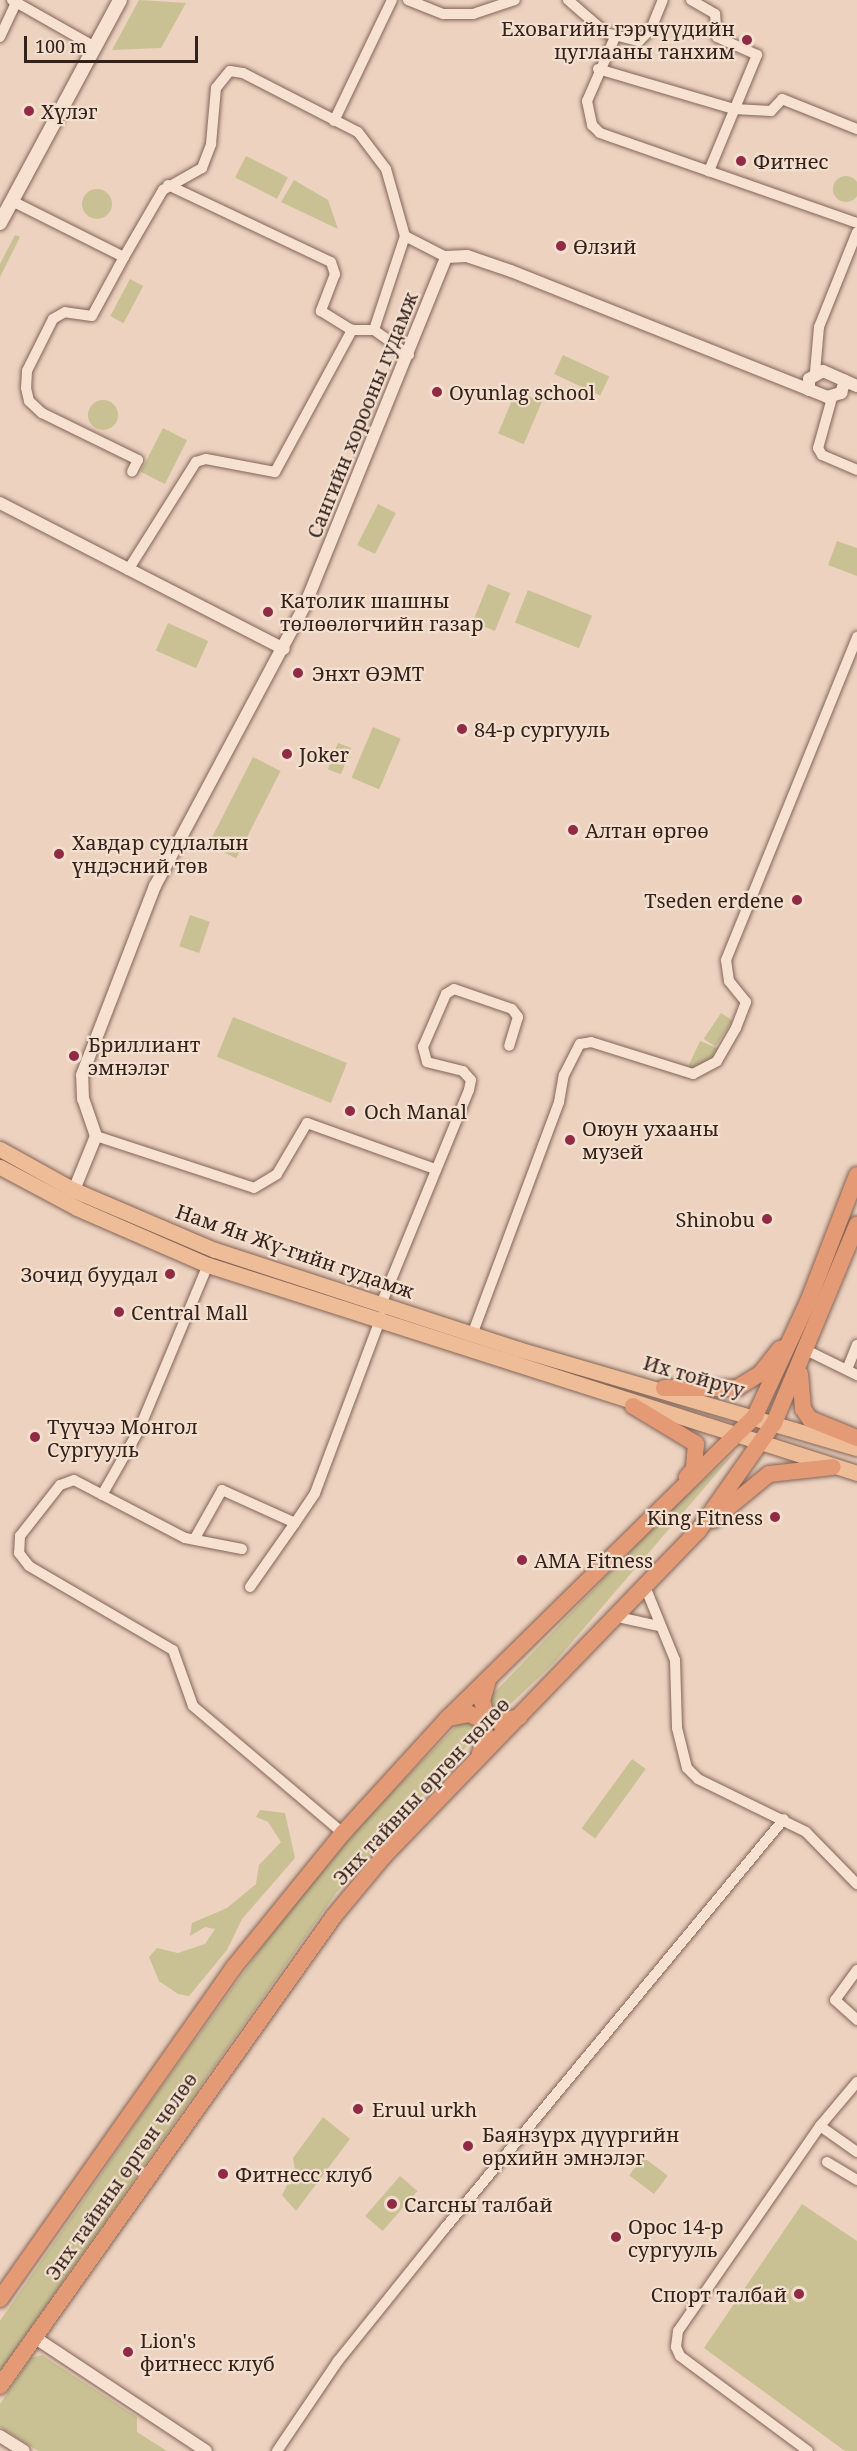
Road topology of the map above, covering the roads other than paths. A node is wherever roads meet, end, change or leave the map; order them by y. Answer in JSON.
{"nodes":[{"id":1,"x":120,"y":0,"type":"edge"},
{"id":2,"x":392,"y":0,"type":"edge"},
{"id":3,"x":408,"y":0,"type":"edge"},
{"id":4,"x":515,"y":0,"type":"edge"},
{"id":5,"x":568,"y":0,"type":"edge"},
{"id":6,"x":663,"y":0,"type":"edge"},
{"id":7,"x":691,"y":0,"type":"edge"},
{"id":8,"x":14,"y":2,"type":"edge"},
{"id":9,"x":0,"y":37,"type":"edge"},
{"id":10,"x":615,"y":37,"type":"junction"},
{"id":11,"x":95,"y":47,"type":"junction"},
{"id":12,"x":598,"y":69,"type":"junction"},
{"id":13,"x":734,"y":109,"type":"junction"},
{"id":14,"x":334,"y":121,"type":"junction"},
{"id":15,"x":857,"y":129,"type":"edge"},
{"id":16,"x":709,"y":171,"type":"junction"},
{"id":17,"x":168,"y":185,"type":"junction"},
{"id":18,"x":12,"y":201,"type":"junction"},
{"id":19,"x":857,"y":223,"type":"edge"},
{"id":20,"x":0,"y":224,"type":"edge"},
{"id":21,"x":857,"y":232,"type":"edge"},
{"id":22,"x":405,"y":236,"type":"junction"},
{"id":23,"x":123,"y":257,"type":"junction"},
{"id":24,"x":447,"y":257,"type":"junction"},
{"id":25,"x":352,"y":330,"type":"junction"},
{"id":26,"x":374,"y":330,"type":"junction"},
{"id":27,"x":409,"y":355,"type":"junction"},
{"id":28,"x":814,"y":372,"type":"junction"},
{"id":29,"x":851,"y":384,"type":"edge"},
{"id":30,"x":809,"y":390,"type":"junction"},
{"id":31,"x":832,"y":398,"type":"junction"},
{"id":32,"x":857,"y":470,"type":"edge"},
{"id":33,"x":132,"y":472,"type":"dead end"},
{"id":34,"x":0,"y":503,"type":"edge"},
{"id":35,"x":128,"y":570,"type":"junction"},
{"id":36,"x":856,"y":644,"type":"edge"},
{"id":37,"x":284,"y":649,"type":"junction"},
{"id":38,"x":509,"y":1046,"type":"dead end"},
{"id":39,"x":96,"y":1136,"type":"junction"},
{"id":40,"x":0,"y":1149,"type":"edge"},
{"id":41,"x":0,"y":1167,"type":"edge"},
{"id":42,"x":435,"y":1169,"type":"junction"},
{"id":43,"x":857,"y":1175,"type":"edge"},
{"id":44,"x":74,"y":1190,"type":"junction"},
{"id":45,"x":857,"y":1225,"type":"edge"},
{"id":46,"x":208,"y":1265,"type":"junction"},
{"id":47,"x":808,"y":1302,"type":"junction"},
{"id":48,"x":381,"y":1309,"type":"junction"},
{"id":49,"x":472,"y":1335,"type":"junction"},
{"id":50,"x":518,"y":1349,"type":"joint"},
{"id":51,"x":856,"y":1349,"type":"edge"},
{"id":52,"x":808,"y":1351,"type":"junction"},
{"id":53,"x":848,"y":1367,"type":"junction"},
{"id":54,"x":800,"y":1370,"type":"junction"},
{"id":55,"x":857,"y":1375,"type":"edge"},
{"id":56,"x":664,"y":1388,"type":"junction"},
{"id":57,"x":633,"y":1406,"type":"junction"},
{"id":58,"x":755,"y":1416,"type":"junction"},
{"id":59,"x":774,"y":1422,"type":"junction"},
{"id":60,"x":736,"y":1437,"type":"junction"},
{"id":61,"x":857,"y":1438,"type":"edge"},
{"id":62,"x":760,"y":1444,"type":"junction"},
{"id":63,"x":857,"y":1448,"type":"edge"},
{"id":64,"x":833,"y":1467,"type":"junction"},
{"id":65,"x":857,"y":1473,"type":"edge"},
{"id":66,"x":102,"y":1494,"type":"junction"},
{"id":67,"x":668,"y":1500,"type":"junction"},
{"id":68,"x":295,"y":1523,"type":"junction"},
{"id":69,"x":698,"y":1531,"type":"junction"},
{"id":70,"x":195,"y":1538,"type":"junction"},
{"id":71,"x":242,"y":1549,"type":"dead end"},
{"id":72,"x":250,"y":1587,"type":"dead end"},
{"id":73,"x":645,"y":1589,"type":"junction"},
{"id":74,"x":618,"y":1617,"type":"junction"},
{"id":75,"x":659,"y":1626,"type":"junction"},
{"id":76,"x":488,"y":1679,"type":"junction"},
{"id":77,"x":519,"y":1717,"type":"junction"},
{"id":78,"x":448,"y":1719,"type":"junction"},
{"id":79,"x":475,"y":1762,"type":"junction"},
{"id":80,"x":784,"y":1819,"type":"junction"},
{"id":81,"x":343,"y":1833,"type":"junction"},
{"id":82,"x":857,"y":1884,"type":"edge"},
{"id":83,"x":857,"y":1970,"type":"edge"},
{"id":84,"x":857,"y":2020,"type":"edge"},
{"id":85,"x":857,"y":2082,"type":"edge"},
{"id":86,"x":820,"y":2126,"type":"junction"},
{"id":87,"x":857,"y":2152,"type":"edge"},
{"id":88,"x":827,"y":2162,"type":"dead end"},
{"id":89,"x":857,"y":2180,"type":"edge"},
{"id":90,"x":0,"y":2299,"type":"edge"},
{"id":91,"x":34,"y":2337,"type":"junction"},
{"id":92,"x":0,"y":2386,"type":"edge"},
{"id":93,"x":0,"y":2436,"type":"edge"},
{"id":94,"x":24,"y":2451,"type":"edge"},
{"id":95,"x":206,"y":2451,"type":"edge"},
{"id":96,"x":277,"y":2451,"type":"edge"},
{"id":97,"x":808,"y":2451,"type":"edge"}],
"edges":[{"from":1,"to":11,"type":"main road"},
{"from":2,"to":14,"type":"street"},
{"from":3,"to":4,"type":"street"},
{"from":5,"to":10,"type":"street"},
{"from":6,"to":10,"type":"street"},
{"from":7,"to":13,"type":"street"},
{"from":8,"to":9,"type":"street"},
{"from":8,"to":11,"type":"street"},
{"from":10,"to":12,"type":"street"},
{"from":11,"to":18,"type":"main road"},
{"from":12,"to":13,"type":"street"},
{"from":12,"to":16,"type":"street"},
{"from":13,"to":15,"type":"street"},
{"from":13,"to":16,"type":"street"},
{"from":14,"to":17,"type":"street"},
{"from":14,"to":22,"type":"street"},
{"from":16,"to":19,"type":"street"},
{"from":17,"to":23,"type":"street"},
{"from":17,"to":25,"type":"street"},
{"from":18,"to":20,"type":"main road"},
{"from":18,"to":23,"type":"street"},
{"from":21,"to":28,"type":"street"},
{"from":22,"to":24,"type":"street"},
{"from":22,"to":26,"type":"street"},
{"from":23,"to":33,"type":"street"},
{"from":24,"to":27,"type":"street","name":"Сангийн хорооны гудамж"},
{"from":24,"to":30,"type":"street"},
{"from":25,"to":26,"type":"street"},
{"from":25,"to":35,"type":"street"},
{"from":26,"to":27,"type":"street"},
{"from":27,"to":37,"type":"street","name":"Сангийн хорооны гудамж"},
{"from":28,"to":29,"type":"street"},
{"from":28,"to":30,"type":"street"},
{"from":29,"to":31,"type":"street"},
{"from":30,"to":31,"type":"street"},
{"from":31,"to":32,"type":"street"},
{"from":34,"to":35,"type":"street"},
{"from":35,"to":37,"type":"street"},
{"from":36,"to":49,"type":"street"},
{"from":37,"to":39,"type":"street","name":"Сангийн хорооны гудамж"},
{"from":38,"to":42,"type":"street"},
{"from":39,"to":42,"type":"street"},
{"from":39,"to":44,"type":"street"},
{"from":40,"to":44,"type":"main road","name":"Нам Ян Жү-гийн гудамж"},
{"from":41,"to":46,"type":"main road","name":"Нам Ян Жү-гийн гудамж"},
{"from":42,"to":48,"type":"street"},
{"from":43,"to":47,"type":"highway","name":"Энх тайвны өргөн чөлөө"},
{"from":44,"to":48,"type":"main road","name":"Нам Ян Жү-гийн гудамж"},
{"from":45,"to":52,"type":"highway","name":"Энх тайвны өргөн чөлөө"},
{"from":46,"to":48,"type":"main road","name":"Нам Ян Жү-гийн гудамж"},
{"from":46,"to":66,"type":"street"},
{"from":47,"to":56,"type":"highway"},
{"from":47,"to":58,"type":"highway","name":"Энх тайвны өргөн чөлөө"},
{"from":48,"to":49,"type":"main road","name":"Нам Ян Жү-гийн гудамж"},
{"from":48,"to":57,"type":"main road","name":"Нам Ян Жү-гийн гудамж"},
{"from":48,"to":68,"type":"street"},
{"from":49,"to":50,"type":"main road","name":"Нам Ян Жү-гийн гудамж"},
{"from":50,"to":56,"type":"main road","name":"Их тойруу"},
{"from":51,"to":53,"type":"street"},
{"from":52,"to":53,"type":"street"},
{"from":52,"to":54,"type":"highway","name":"Энх тайвны өргөн чөлөө"},
{"from":53,"to":55,"type":"street"},
{"from":54,"to":59,"type":"highway","name":"Энх тайвны өргөн чөлөө"},
{"from":54,"to":61,"type":"highway"},
{"from":56,"to":58,"type":"main road","name":"Их тойруу"},
{"from":57,"to":60,"type":"main road"},
{"from":57,"to":67,"type":"highway"},
{"from":58,"to":59,"type":"main road","name":"Их тойруу"},
{"from":58,"to":60,"type":"highway","name":"Энх тайвны өргөн чөлөө"},
{"from":59,"to":62,"type":"highway","name":"Энх тайвны өргөн чөлөө"},
{"from":59,"to":63,"type":"main road","name":"Их тойруу"},
{"from":60,"to":62,"type":"main road"},
{"from":60,"to":67,"type":"highway","name":"Энх тайвны өргөн чөлөө"},
{"from":62,"to":64,"type":"main road"},
{"from":62,"to":69,"type":"highway","name":"Энх тайвны өргөн чөлөө"},
{"from":64,"to":65,"type":"main road"},
{"from":64,"to":69,"type":"highway"},
{"from":66,"to":70,"type":"street"},
{"from":66,"to":81,"type":"street"},
{"from":67,"to":76,"type":"highway","name":"Энх тайвны өргөн чөлөө"},
{"from":68,"to":70,"type":"street"},
{"from":68,"to":72,"type":"street"},
{"from":69,"to":73,"type":"highway","name":"Энх тайвны өргөн чөлөө"},
{"from":70,"to":71,"type":"street"},
{"from":73,"to":74,"type":"highway","name":"Энх тайвны өргөн чөлөө"},
{"from":73,"to":75,"type":"street"},
{"from":74,"to":75,"type":"street"},
{"from":74,"to":77,"type":"highway","name":"Энх тайвны өргөн чөлөө"},
{"from":75,"to":80,"type":"street"},
{"from":76,"to":77,"type":"highway"},
{"from":76,"to":78,"type":"highway","name":"Энх тайвны өргөн чөлөө"},
{"from":77,"to":79,"type":"highway","name":"Энх тайвны өргөн чөлөө"},
{"from":78,"to":79,"type":"highway"},
{"from":78,"to":81,"type":"highway","name":"Энх тайвны өргөн чөлөө"},
{"from":79,"to":91,"type":"highway","name":"Энх тайвны өргөн чөлөө"},
{"from":80,"to":82,"type":"street"},
{"from":80,"to":96,"type":"street"},
{"from":81,"to":90,"type":"highway","name":"Энх тайвны өргөн чөлөө"},
{"from":83,"to":84,"type":"street"},
{"from":85,"to":86,"type":"street"},
{"from":86,"to":87,"type":"street"},
{"from":86,"to":97,"type":"street"},
{"from":88,"to":89,"type":"street"},
{"from":91,"to":92,"type":"highway","name":"Энх тайвны өргөн чөлөө"},
{"from":91,"to":95,"type":"street"},
{"from":93,"to":94,"type":"street"}]}
